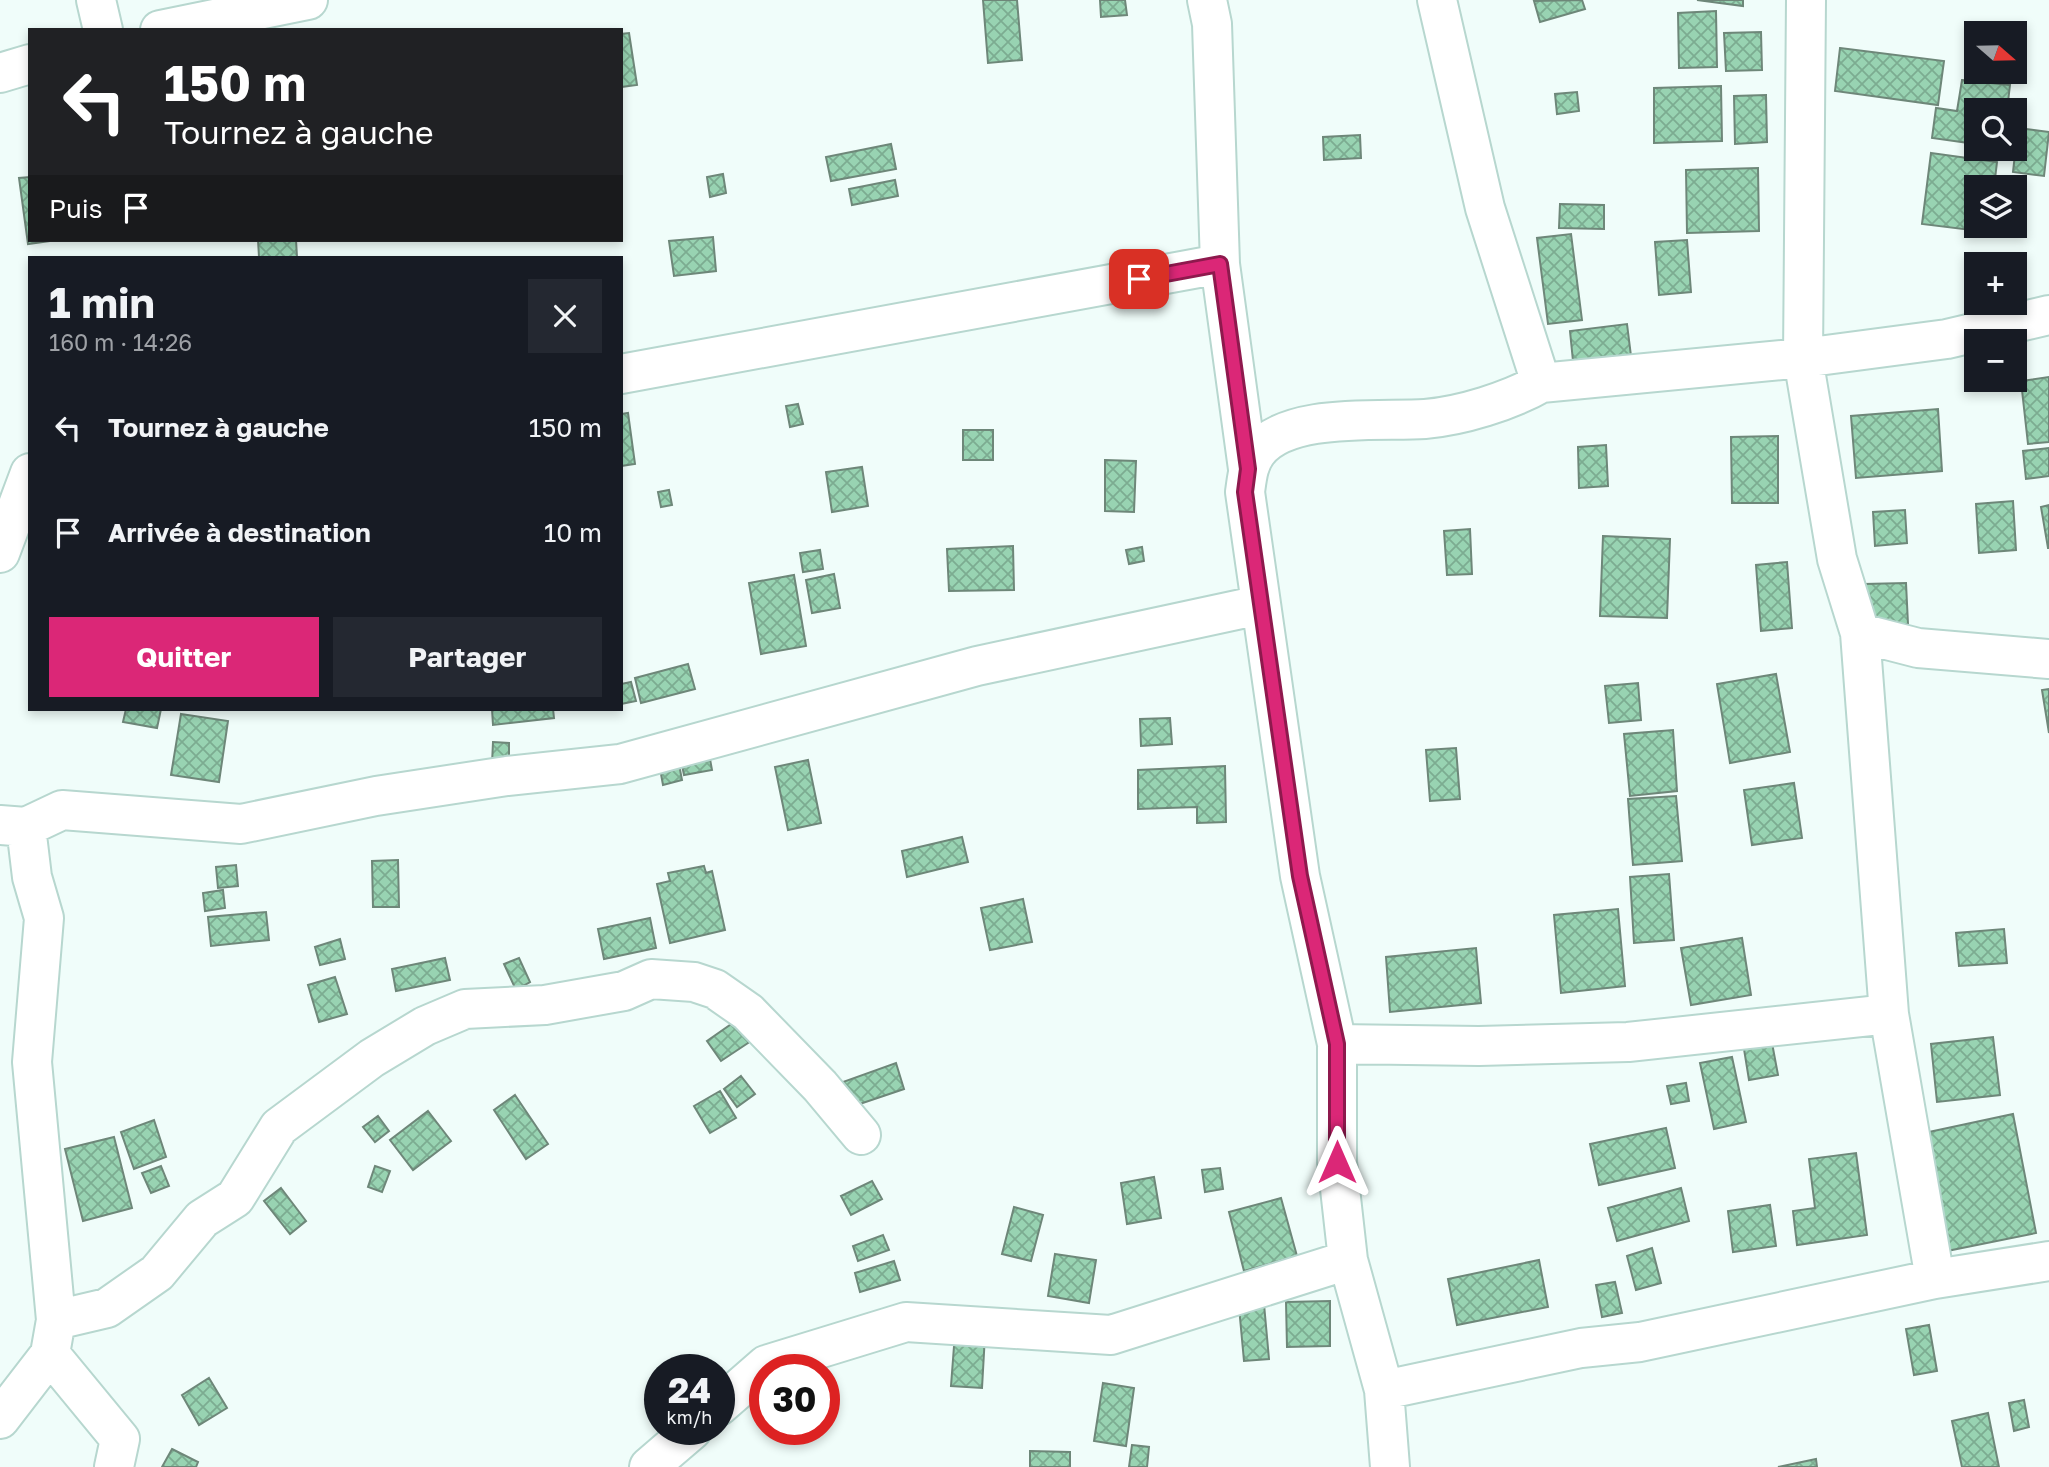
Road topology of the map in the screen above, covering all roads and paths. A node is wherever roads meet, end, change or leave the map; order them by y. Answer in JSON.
{"nodes":[{"id":1,"x":96,"y":0,"type":"edge"},
{"id":2,"x":309,"y":0,"type":"edge"},
{"id":3,"x":1207,"y":0,"type":"edge"},
{"id":4,"x":1437,"y":0,"type":"edge"},
{"id":5,"x":1806,"y":0,"type":"edge"},
{"id":6,"x":103,"y":28,"type":"edge"},
{"id":7,"x":170,"y":28,"type":"edge"},
{"id":8,"x":28,"y":65,"type":"edge"},
{"id":9,"x":0,"y":73,"type":"edge"},
{"id":10,"x":1220,"y":264,"type":"junction"},
{"id":11,"x":2049,"y":314,"type":"edge"},
{"id":12,"x":1803,"y":358,"type":"junction"},
{"id":13,"x":623,"y":374,"type":"edge"},
{"id":14,"x":1541,"y":383,"type":"junction"},
{"id":15,"x":1248,"y":469,"type":"junction"},
{"id":16,"x":28,"y":478,"type":"edge"},
{"id":17,"x":0,"y":553,"type":"edge"},
{"id":18,"x":1260,"y":605,"type":"junction"},
{"id":19,"x":1860,"y":633,"type":"junction"},
{"id":20,"x":2049,"y":659,"type":"edge"},
{"id":21,"x":13,"y":826,"type":"edge"},
{"id":22,"x":1889,"y":1014,"type":"junction"},
{"id":23,"x":1337,"y":1044,"type":"junction"},
{"id":24,"x":861,"y":1135,"type":"dead end"},
{"id":25,"x":1348,"y":1260,"type":"junction"},
{"id":26,"x":2049,"y":1261,"type":"edge"},
{"id":27,"x":1935,"y":1279,"type":"junction"},
{"id":28,"x":53,"y":1337,"type":"junction"},
{"id":29,"x":1384,"y":1390,"type":"junction"},
{"id":30,"x":735,"y":1392,"type":"edge"},
{"id":31,"x":0,"y":1419,"type":"edge"},
{"id":32,"x":675,"y":1445,"type":"edge"},
{"id":33,"x":114,"y":1467,"type":"edge"},
{"id":34,"x":649,"y":1467,"type":"edge"},
{"id":35,"x":1390,"y":1467,"type":"edge"}],
"edges":[{"from":1,"to":6,"type":"street"},
{"from":2,"to":7,"type":"street"},
{"from":3,"to":10,"type":"street"},
{"from":4,"to":14,"type":"street"},
{"from":5,"to":12,"type":"street"},
{"from":8,"to":9,"type":"street"},
{"from":10,"to":13,"type":"street"},
{"from":10,"to":15,"type":"street"},
{"from":11,"to":12,"type":"street"},
{"from":12,"to":14,"type":"street"},
{"from":12,"to":19,"type":"street"},
{"from":14,"to":15,"type":"street"},
{"from":15,"to":18,"type":"street"},
{"from":16,"to":17,"type":"street"},
{"from":18,"to":21,"type":"street"},
{"from":18,"to":23,"type":"street"},
{"from":19,"to":20,"type":"street"},
{"from":19,"to":22,"type":"street"},
{"from":21,"to":28,"type":"street"},
{"from":22,"to":23,"type":"street"},
{"from":22,"to":27,"type":"street"},
{"from":23,"to":25,"type":"street"},
{"from":24,"to":28,"type":"street"},
{"from":25,"to":29,"type":"street"},
{"from":25,"to":30,"type":"street"},
{"from":26,"to":27,"type":"street"},
{"from":27,"to":29,"type":"street"},
{"from":28,"to":31,"type":"street"},
{"from":28,"to":33,"type":"street"},
{"from":29,"to":35,"type":"street"},
{"from":32,"to":34,"type":"street"}]}
